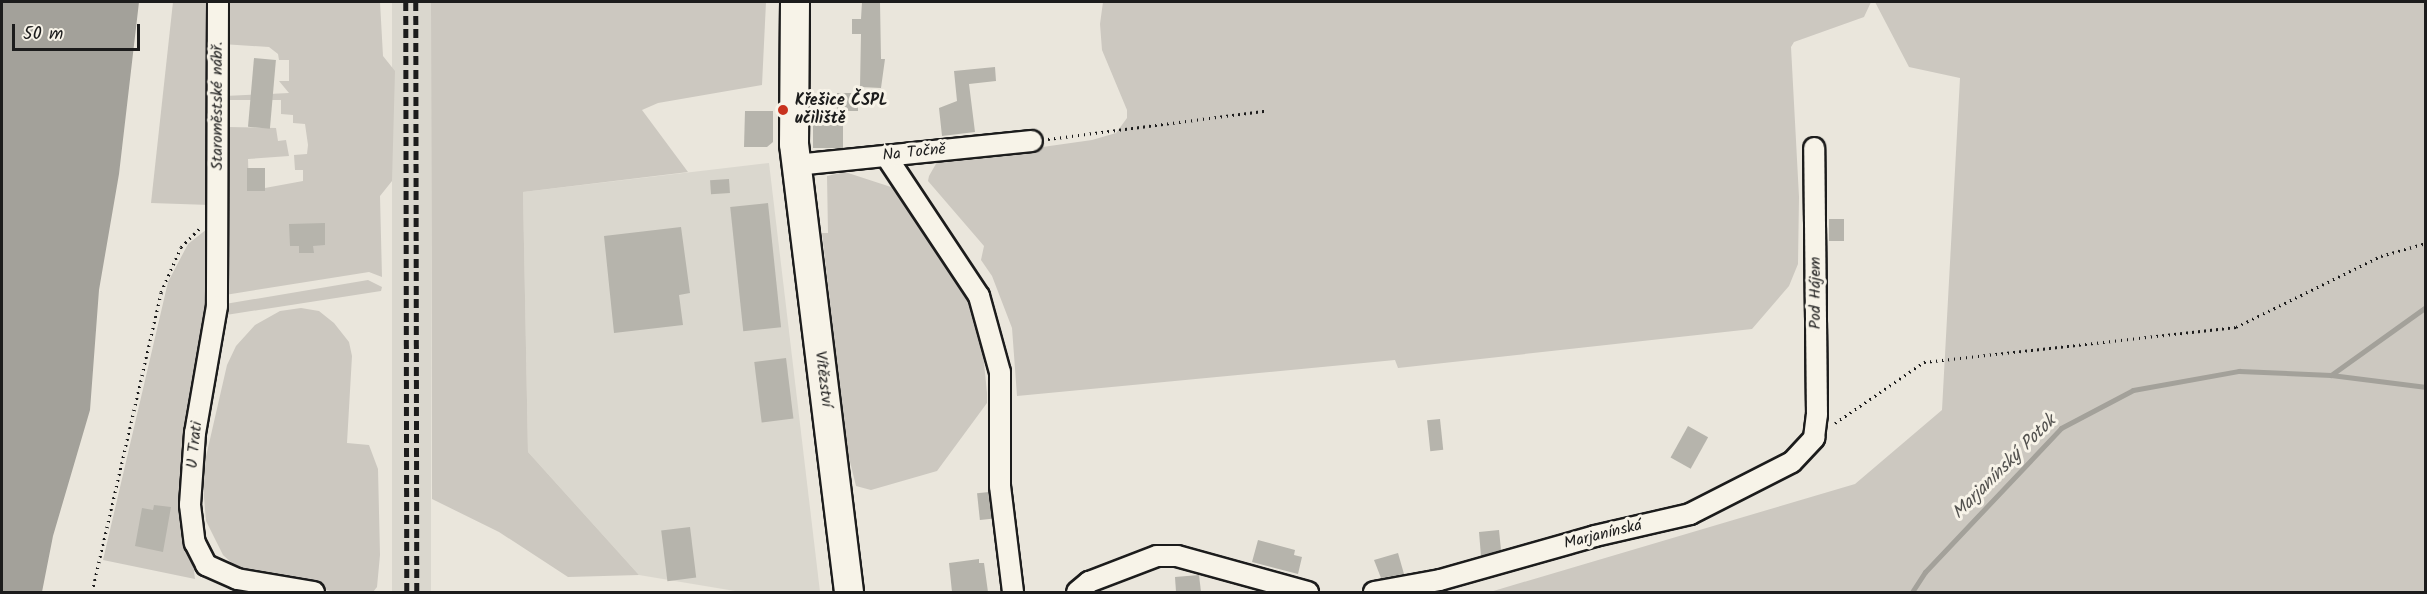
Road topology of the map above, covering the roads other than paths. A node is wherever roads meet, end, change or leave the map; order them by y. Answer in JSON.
{"nodes":[{"id":1,"x":218,"y":2,"type":"edge"},
{"id":2,"x":795,"y":2,"type":"edge"},
{"id":3,"x":1032,"y":141,"type":"road end"},
{"id":4,"x":1814,"y":148,"type":"dead end"},
{"id":5,"x":886,"y":156,"type":"junction"},
{"id":6,"x":796,"y":165,"type":"junction"},
{"id":7,"x":218,"y":211,"type":"joint"},
{"id":8,"x":1814,"y":438,"type":"joint"},
{"id":9,"x":314,"y":592,"type":"edge"},
{"id":10,"x":849,"y":592,"type":"edge"},
{"id":11,"x":1013,"y":592,"type":"edge"},
{"id":12,"x":1077,"y":592,"type":"edge"},
{"id":13,"x":1308,"y":592,"type":"edge"},
{"id":14,"x":1374,"y":592,"type":"edge"}],
"edges":[{"from":1,"to":7,"type":"street","name":"Staroměstské nábř."},
{"from":2,"to":6,"type":"main road","name":"Vítězství"},
{"from":3,"to":5,"type":"street","name":"Na Točně"},
{"from":4,"to":8,"type":"street","name":"Pod Hájem"},
{"from":5,"to":6,"type":"street","name":"Na Točně"},
{"from":5,"to":11,"type":"street"},
{"from":6,"to":10,"type":"main road","name":"Vítězství"},
{"from":7,"to":9,"type":"street","name":"U Trati"},
{"from":8,"to":14,"type":"street","name":"Marjanínská"},
{"from":12,"to":13,"type":"street"}]}
